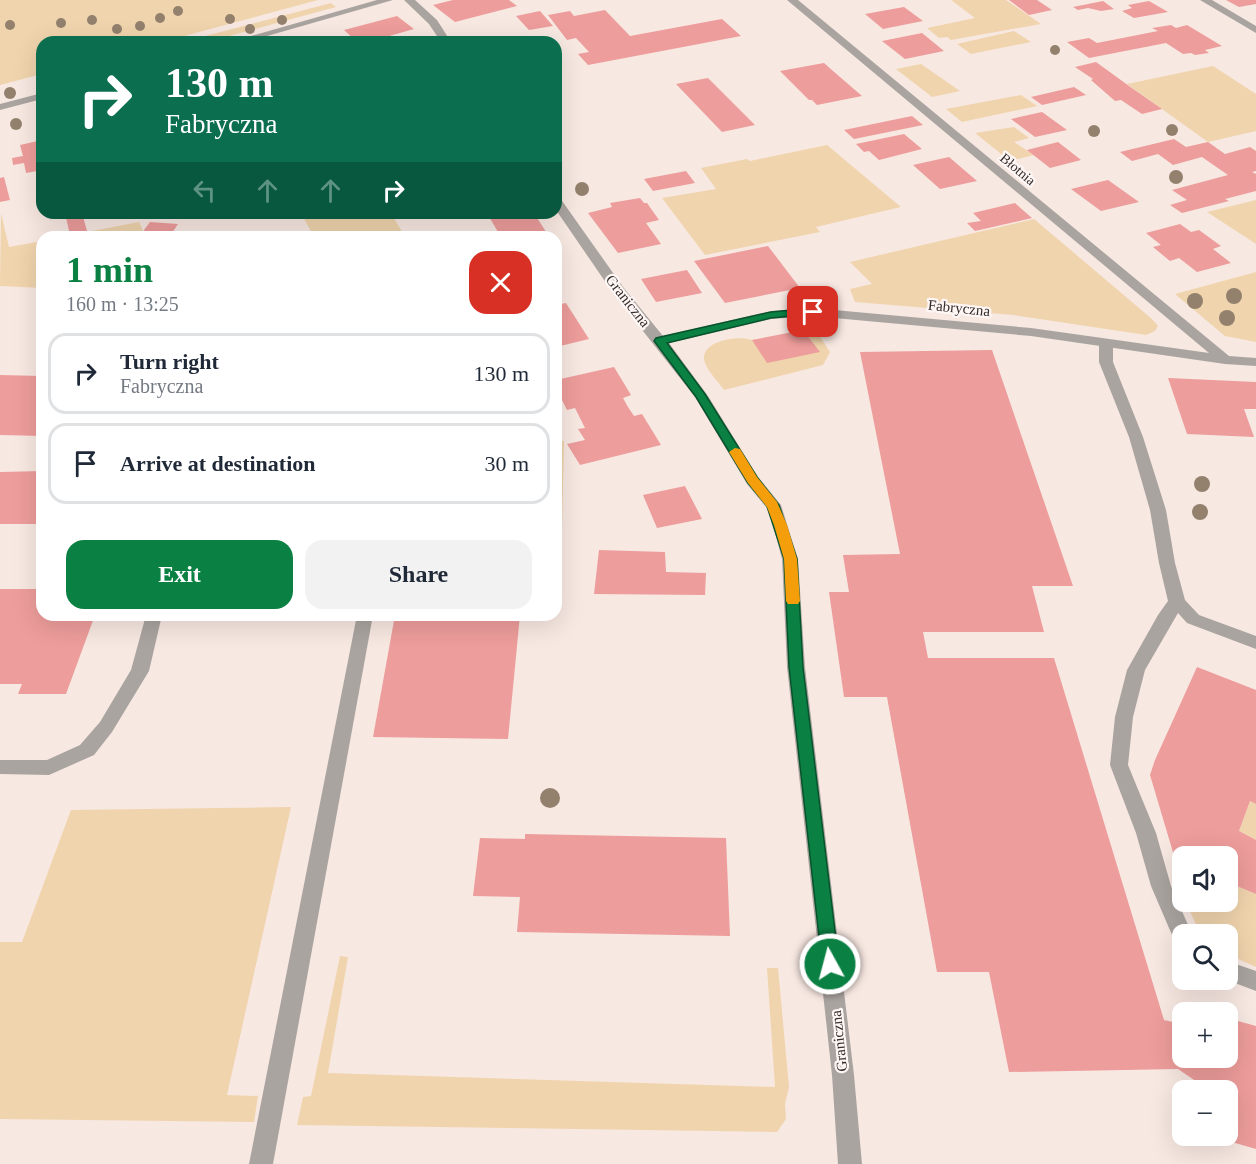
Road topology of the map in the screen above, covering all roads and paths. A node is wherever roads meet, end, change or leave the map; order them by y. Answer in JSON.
{"nodes":[{"id":1,"x":388,"y":0,"type":"edge"},
{"id":2,"x":409,"y":0,"type":"edge"},
{"id":3,"x":792,"y":0,"type":"edge"},
{"id":4,"x":1205,"y":0,"type":"edge"},
{"id":5,"x":1256,"y":30,"type":"edge"},
{"id":6,"x":258,"y":36,"type":"edge"},
{"id":7,"x":442,"y":36,"type":"edge"},
{"id":8,"x":36,"y":98,"type":"edge"},
{"id":9,"x":0,"y":107,"type":"edge"},
{"id":10,"x":562,"y":210,"type":"edge"},
{"id":11,"x":660,"y":341,"type":"junction"},
{"id":12,"x":1106,"y":344,"type":"junction"},
{"id":13,"x":1226,"y":360,"type":"junction"},
{"id":14,"x":1256,"y":362,"type":"edge"},
{"id":15,"x":1177,"y":602,"type":"junction"},
{"id":16,"x":152,"y":621,"type":"edge"},
{"id":17,"x":364,"y":621,"type":"edge"},
{"id":18,"x":1256,"y":643,"type":"edge"},
{"id":19,"x":0,"y":767,"type":"edge"},
{"id":20,"x":1177,"y":924,"type":"edge"},
{"id":21,"x":1238,"y":974,"type":"edge"},
{"id":22,"x":1256,"y":981,"type":"edge"},
{"id":23,"x":261,"y":1164,"type":"edge"},
{"id":24,"x":850,"y":1164,"type":"edge"}],
"edges":[{"from":1,"to":6,"type":"street"},
{"from":2,"to":7,"type":"street"},
{"from":3,"to":13,"type":"street","name":"Błotnia"},
{"from":4,"to":5,"type":"street"},
{"from":8,"to":9,"type":"street"},
{"from":10,"to":11,"type":"street","name":"Graniczna"},
{"from":11,"to":12,"type":"street","name":"Fabryczna"},
{"from":11,"to":24,"type":"street","name":"Graniczna"},
{"from":12,"to":13,"type":"street","name":"Fabryczna"},
{"from":12,"to":15,"type":"street"},
{"from":13,"to":14,"type":"street","name":"Fabryczna"},
{"from":15,"to":18,"type":"street"},
{"from":15,"to":20,"type":"street"},
{"from":16,"to":19,"type":"street"},
{"from":17,"to":23,"type":"street"},
{"from":21,"to":22,"type":"street"}]}
